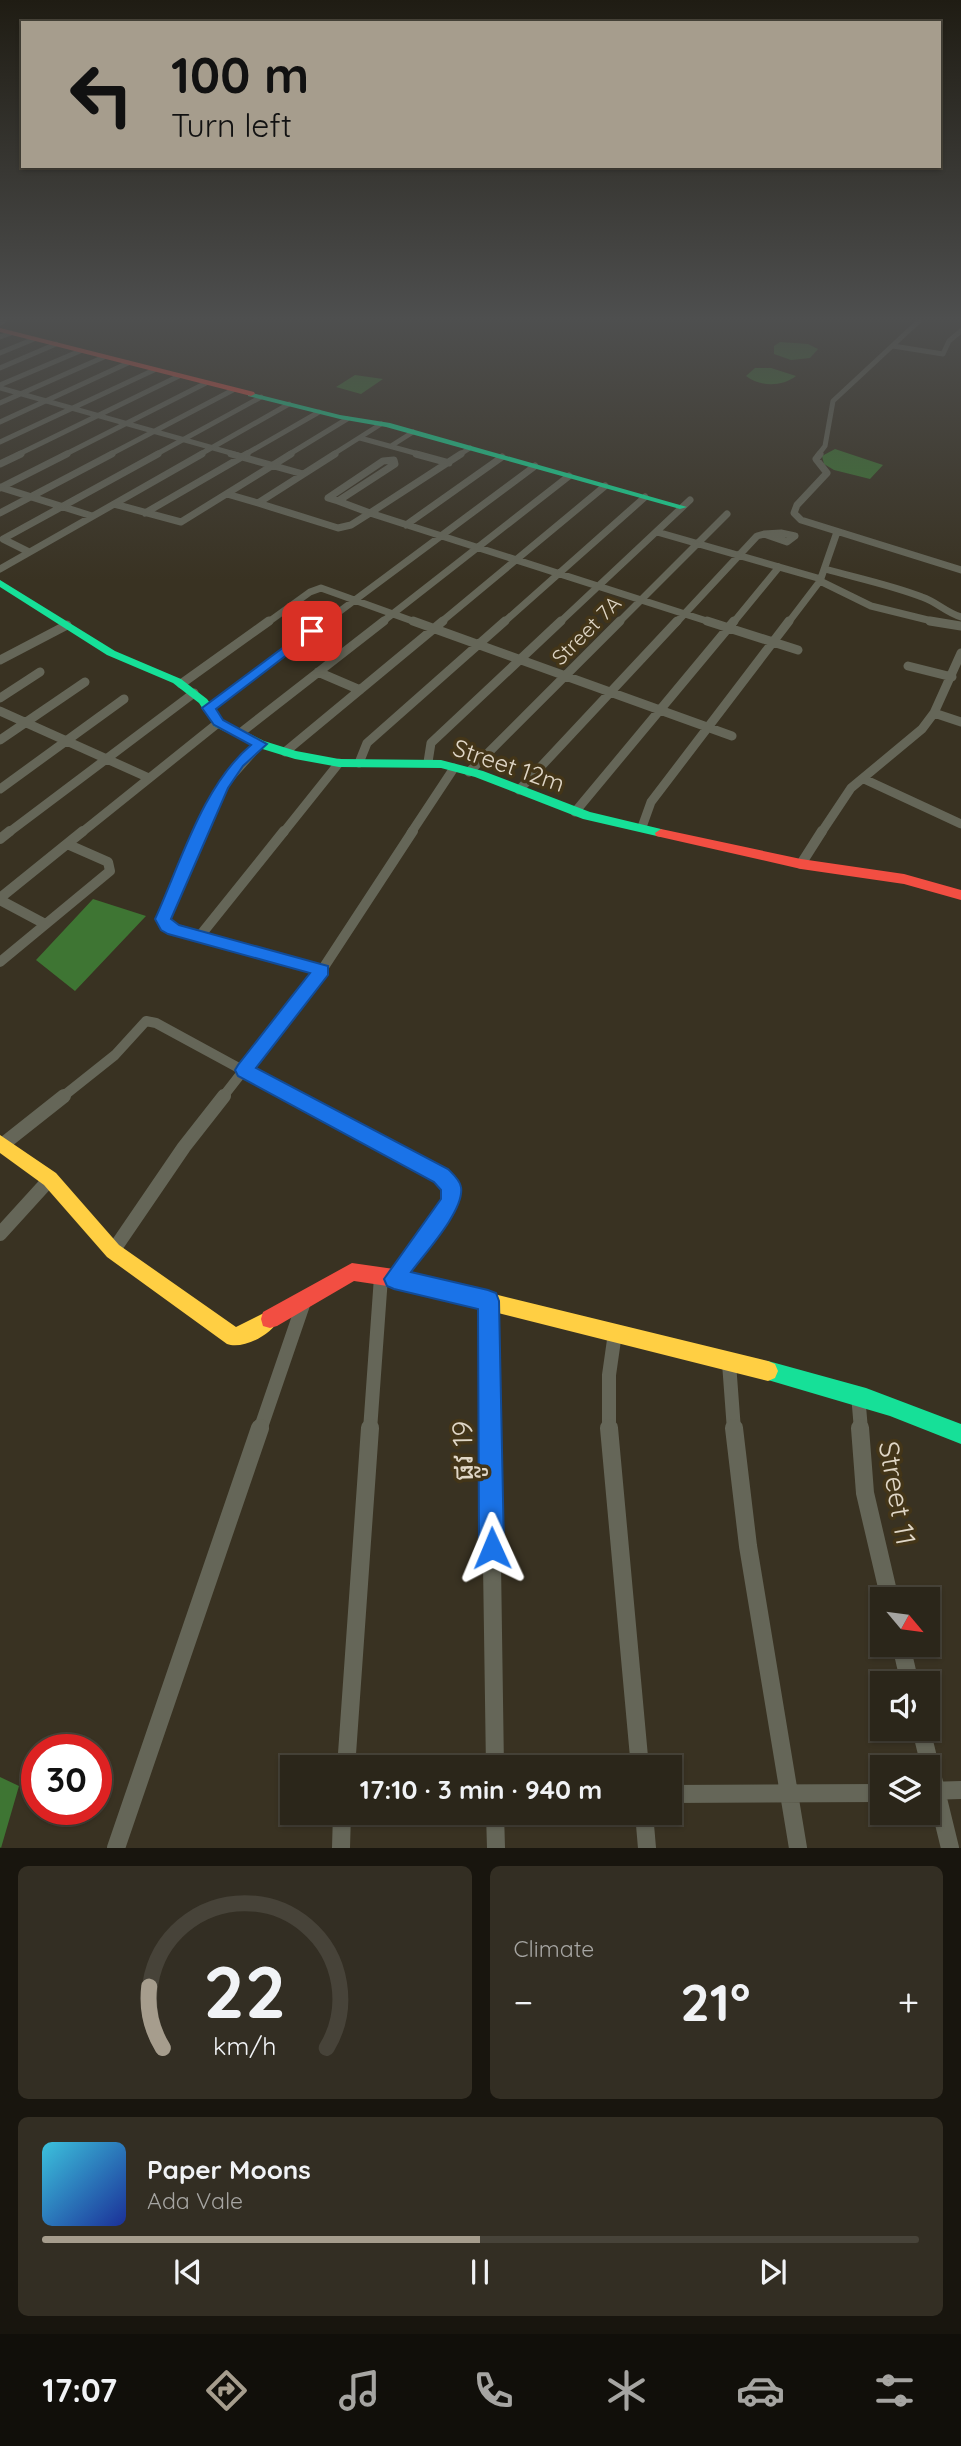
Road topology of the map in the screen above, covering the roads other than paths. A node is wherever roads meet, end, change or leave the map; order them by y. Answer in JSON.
{"nodes":[{"id":1,"x":32,"y":407,"type":"edge"},
{"id":2,"x":65,"y":407,"type":"edge"},
{"id":3,"x":75,"y":407,"type":"edge"},
{"id":4,"x":116,"y":407,"type":"edge"},
{"id":5,"x":158,"y":407,"type":"edge"},
{"id":6,"x":201,"y":407,"type":"edge"},
{"id":7,"x":242,"y":407,"type":"edge"},
{"id":8,"x":283,"y":407,"type":"edge"},
{"id":9,"x":301,"y":407,"type":"edge"},
{"id":10,"x":831,"y":407,"type":"edge"},
{"id":11,"x":71,"y":409,"type":"junction"},
{"id":12,"x":319,"y":412,"type":"junction"},
{"id":13,"x":98,"y":416,"type":"junction"},
{"id":14,"x":347,"y":419,"type":"junction"},
{"id":15,"x":0,"y":422,"type":"edge"},
{"id":16,"x":125,"y":424,"type":"junction"},
{"id":17,"x":381,"y":424,"type":"junction"},
{"id":18,"x":154,"y":432,"type":"junction"},
{"id":19,"x":413,"y":432,"type":"junction"},
{"id":20,"x":360,"y":438,"type":"junction"},
{"id":21,"x":182,"y":440,"type":"junction"},
{"id":22,"x":0,"y":442,"type":"edge"},
{"id":23,"x":391,"y":446,"type":"junction"},
{"id":24,"x":211,"y":448,"type":"junction"},
{"id":25,"x":470,"y":448,"type":"junction"},
{"id":26,"x":242,"y":457,"type":"junction"},
{"id":27,"x":502,"y":457,"type":"junction"},
{"id":28,"x":449,"y":463,"type":"junction"},
{"id":29,"x":0,"y":464,"type":"edge"},
{"id":30,"x":272,"y":466,"type":"junction"},
{"id":31,"x":535,"y":466,"type":"junction"},
{"id":32,"x":303,"y":474,"type":"junction"},
{"id":33,"x":569,"y":476,"type":"junction"},
{"id":34,"x":605,"y":486,"type":"junction"},
{"id":35,"x":0,"y":487,"type":"edge"},
{"id":36,"x":227,"y":494,"type":"junction"},
{"id":37,"x":31,"y":496,"type":"junction"},
{"id":38,"x":645,"y":497,"type":"junction"},
{"id":39,"x":337,"y":502,"type":"junction"},
{"id":40,"x":258,"y":503,"type":"junction"},
{"id":41,"x":114,"y":504,"type":"junction"},
{"id":42,"x":686,"y":504,"type":"joint"},
{"id":43,"x":61,"y":506,"type":"junction"},
{"id":44,"x":0,"y":513,"type":"edge"},
{"id":45,"x":145,"y":513,"type":"junction"},
{"id":46,"x":370,"y":513,"type":"junction"},
{"id":47,"x":727,"y":514,"type":"dead end"},
{"id":48,"x":92,"y":516,"type":"junction"},
{"id":49,"x":406,"y":525,"type":"junction"},
{"id":50,"x":657,"y":532,"type":"junction"},
{"id":51,"x":837,"y":532,"type":"junction"},
{"id":52,"x":763,"y":534,"type":"dead end"},
{"id":53,"x":440,"y":536,"type":"junction"},
{"id":54,"x":697,"y":544,"type":"junction"},
{"id":55,"x":477,"y":548,"type":"junction"},
{"id":56,"x":29,"y":552,"type":"junction"},
{"id":57,"x":738,"y":555,"type":"junction"},
{"id":58,"x":516,"y":560,"type":"junction"},
{"id":59,"x":779,"y":567,"type":"junction"},
{"id":60,"x":0,"y":569,"type":"edge"},
{"id":61,"x":825,"y":569,"type":"junction"},
{"id":62,"x":961,"y":570,"type":"edge"},
{"id":63,"x":559,"y":573,"type":"junction"},
{"id":64,"x":821,"y":580,"type":"junction"},
{"id":65,"x":0,"y":583,"type":"edge"},
{"id":66,"x":599,"y":586,"type":"junction"},
{"id":67,"x":641,"y":600,"type":"junction"},
{"id":68,"x":353,"y":601,"type":"junction"},
{"id":69,"x":392,"y":614,"type":"junction"},
{"id":70,"x":684,"y":614,"type":"junction"},
{"id":71,"x":961,"y":617,"type":"edge"},
{"id":72,"x":67,"y":625,"type":"junction"},
{"id":73,"x":961,"y":626,"type":"edge"},
{"id":74,"x":729,"y":628,"type":"junction"},
{"id":75,"x":433,"y":629,"type":"junction"},
{"id":76,"x":774,"y":642,"type":"junction"},
{"id":77,"x":478,"y":645,"type":"junction"},
{"id":78,"x":797,"y":650,"type":"dead end"},
{"id":79,"x":960,"y":659,"type":"edge"},
{"id":80,"x":0,"y":660,"type":"edge"},
{"id":81,"x":520,"y":660,"type":"junction"},
{"id":82,"x":908,"y":666,"type":"dead end"},
{"id":83,"x":40,"y":672,"type":"dead end"},
{"id":84,"x":318,"y":673,"type":"junction"},
{"id":85,"x":565,"y":676,"type":"junction"},
{"id":86,"x":952,"y":677,"type":"junction"},
{"id":87,"x":85,"y":682,"type":"dead end"},
{"id":88,"x":181,"y":684,"type":"junction"},
{"id":89,"x":360,"y":690,"type":"junction"},
{"id":90,"x":610,"y":692,"type":"junction"},
{"id":91,"x":194,"y":693,"type":"junction"},
{"id":92,"x":0,"y":698,"type":"edge"},
{"id":93,"x":124,"y":699,"type":"dead end"},
{"id":94,"x":209,"y":708,"type":"junction"},
{"id":95,"x":660,"y":710,"type":"junction"},
{"id":96,"x":0,"y":711,"type":"edge"},
{"id":97,"x":934,"y":713,"type":"junction"},
{"id":98,"x":961,"y":722,"type":"edge"},
{"id":99,"x":26,"y":723,"type":"junction"},
{"id":100,"x":218,"y":723,"type":"junction"},
{"id":101,"x":708,"y":727,"type":"junction"},
{"id":102,"x":239,"y":734,"type":"junction"},
{"id":103,"x":732,"y":736,"type":"dead end"},
{"id":104,"x":0,"y":740,"type":"edge"},
{"id":105,"x":66,"y":741,"type":"junction"},
{"id":106,"x":260,"y":744,"type":"junction"},
{"id":107,"x":285,"y":752,"type":"junction"},
{"id":108,"x":107,"y":759,"type":"junction"},
{"id":109,"x":428,"y":762,"type":"junction"},
{"id":110,"x":339,"y":763,"type":"junction"},
{"id":111,"x":359,"y":763,"type":"junction"},
{"id":112,"x":454,"y":768,"type":"junction"},
{"id":113,"x":469,"y":772,"type":"junction"},
{"id":114,"x":149,"y":778,"type":"junction"},
{"id":115,"x":864,"y":779,"type":"junction"},
{"id":116,"x":0,"y":789,"type":"edge"},
{"id":117,"x":519,"y":790,"type":"junction"},
{"id":118,"x":575,"y":812,"type":"junction"},
{"id":119,"x":961,"y":824,"type":"edge"},
{"id":120,"x":642,"y":827,"type":"junction"},
{"id":121,"x":0,"y":839,"type":"edge"},
{"id":122,"x":67,"y":844,"type":"junction"},
{"id":123,"x":802,"y":863,"type":"junction"},
{"id":124,"x":961,"y":895,"type":"edge"},
{"id":125,"x":0,"y":899,"type":"edge"},
{"id":126,"x":46,"y":924,"type":"junction"},
{"id":127,"x":199,"y":937,"type":"junction"},
{"id":128,"x":0,"y":962,"type":"edge"},
{"id":129,"x":322,"y":970,"type":"junction"},
{"id":130,"x":244,"y":1070,"type":"junction"},
{"id":131,"x":1,"y":1144,"type":"edge"},
{"id":132,"x":50,"y":1179,"type":"junction"},
{"id":133,"x":0,"y":1234,"type":"edge"},
{"id":134,"x":113,"y":1251,"type":"junction"},
{"id":135,"x":388,"y":1278,"type":"junction"},
{"id":136,"x":306,"y":1296,"type":"junction"},
{"id":137,"x":488,"y":1301,"type":"junction"},
{"id":138,"x":615,"y":1333,"type":"junction"},
{"id":139,"x":729,"y":1363,"type":"junction"},
{"id":140,"x":858,"y":1394,"type":"junction"},
{"id":141,"x":961,"y":1434,"type":"edge"},
{"id":142,"x":887,"y":1587,"type":"edge"},
{"id":143,"x":346,"y":1755,"type":"edge"},
{"id":144,"x":495,"y":1755,"type":"edge"},
{"id":145,"x":639,"y":1755,"type":"edge"},
{"id":146,"x":961,"y":1790,"type":"edge"},
{"id":147,"x":940,"y":1791,"type":"edge"},
{"id":148,"x":870,"y":1793,"type":"edge"},
{"id":149,"x":682,"y":1794,"type":"edge"},
{"id":150,"x":790,"y":1795,"type":"junction"},
{"id":151,"x":940,"y":1816,"type":"edge"},
{"id":152,"x":342,"y":1825,"type":"edge"},
{"id":153,"x":495,"y":1825,"type":"edge"},
{"id":154,"x":645,"y":1825,"type":"edge"},
{"id":155,"x":116,"y":1847,"type":"edge"},
{"id":156,"x":341,"y":1847,"type":"edge"},
{"id":157,"x":496,"y":1847,"type":"edge"},
{"id":158,"x":647,"y":1847,"type":"edge"},
{"id":159,"x":799,"y":1847,"type":"edge"},
{"id":160,"x":950,"y":1847,"type":"edge"}],
"edges":[{"from":1,"to":15,"type":"street"},
{"from":2,"to":11,"type":"street"},
{"from":3,"to":11,"type":"street"},
{"from":4,"to":13,"type":"street"},
{"from":5,"to":16,"type":"street"},
{"from":6,"to":18,"type":"street"},
{"from":7,"to":21,"type":"street"},
{"from":8,"to":24,"type":"street"},
{"from":9,"to":12,"type":"street"},
{"from":10,"to":51,"type":"street"},
{"from":11,"to":13,"type":"street"},
{"from":11,"to":22,"type":"street"},
{"from":12,"to":14,"type":"street"},
{"from":12,"to":26,"type":"street"},
{"from":13,"to":16,"type":"street"},
{"from":13,"to":29,"type":"street"},
{"from":14,"to":17,"type":"street"},
{"from":14,"to":30,"type":"street"},
{"from":16,"to":18,"type":"street"},
{"from":16,"to":35,"type":"street"},
{"from":17,"to":19,"type":"street"},
{"from":17,"to":20,"type":"street"},
{"from":18,"to":21,"type":"street"},
{"from":18,"to":37,"type":"street"},
{"from":19,"to":23,"type":"street"},
{"from":19,"to":25,"type":"street"},
{"from":20,"to":23,"type":"street"},
{"from":20,"to":32,"type":"street"},
{"from":21,"to":24,"type":"street"},
{"from":21,"to":43,"type":"street"},
{"from":23,"to":28,"type":"street"},
{"from":24,"to":26,"type":"street"},
{"from":24,"to":41,"type":"street"},
{"from":25,"to":27,"type":"street"},
{"from":25,"to":28,"type":"street"},
{"from":26,"to":30,"type":"street"},
{"from":26,"to":45,"type":"street"},
{"from":27,"to":31,"type":"street"},
{"from":27,"to":49,"type":"street"},
{"from":28,"to":46,"type":"street"},
{"from":30,"to":32,"type":"street"},
{"from":30,"to":36,"type":"street"},
{"from":31,"to":33,"type":"street"},
{"from":31,"to":53,"type":"street"},
{"from":32,"to":40,"type":"street"},
{"from":33,"to":34,"type":"street"},
{"from":33,"to":55,"type":"street"},
{"from":34,"to":38,"type":"street"},
{"from":34,"to":58,"type":"street"},
{"from":35,"to":37,"type":"street"},
{"from":36,"to":40,"type":"street"},
{"from":36,"to":45,"type":"street"},
{"from":37,"to":43,"type":"street"},
{"from":37,"to":44,"type":"street"},
{"from":38,"to":42,"type":"street"},
{"from":38,"to":63,"type":"street"},
{"from":39,"to":39,"type":"street"},
{"from":39,"to":46,"type":"street"},
{"from":40,"to":46,"type":"street"},
{"from":41,"to":45,"type":"street"},
{"from":41,"to":48,"type":"street"},
{"from":42,"to":50,"type":"street"},
{"from":43,"to":48,"type":"street"},
{"from":43,"to":56,"type":"street"},
{"from":46,"to":49,"type":"street"},
{"from":47,"to":54,"type":"street","name":"Street 7A"},
{"from":48,"to":56,"type":"street"},
{"from":49,"to":53,"type":"street"},
{"from":50,"to":54,"type":"street"},
{"from":50,"to":66,"type":"street"},
{"from":51,"to":61,"type":"street"},
{"from":51,"to":62,"type":"street"},
{"from":52,"to":57,"type":"street"},
{"from":53,"to":55,"type":"street"},
{"from":53,"to":68,"type":"street"},
{"from":54,"to":57,"type":"street"},
{"from":54,"to":67,"type":"street","name":"Street 7A"},
{"from":55,"to":58,"type":"street"},
{"from":55,"to":69,"type":"street"},
{"from":56,"to":60,"type":"street"},
{"from":57,"to":59,"type":"street"},
{"from":57,"to":70,"type":"street"},
{"from":58,"to":63,"type":"street"},
{"from":58,"to":75,"type":"street"},
{"from":59,"to":64,"type":"street"},
{"from":59,"to":74,"type":"street"},
{"from":61,"to":64,"type":"street"},
{"from":61,"to":71,"type":"street"},
{"from":63,"to":66,"type":"street"},
{"from":63,"to":77,"type":"street"},
{"from":64,"to":73,"type":"street"},
{"from":64,"to":76,"type":"street"},
{"from":65,"to":72,"type":"street"},
{"from":66,"to":67,"type":"street"},
{"from":66,"to":81,"type":"street"},
{"from":67,"to":70,"type":"street"},
{"from":67,"to":85,"type":"street","name":"Street 7A"},
{"from":68,"to":69,"type":"street"},
{"from":68,"to":88,"type":"street"},
{"from":68,"to":94,"type":"street"},
{"from":69,"to":75,"type":"street"},
{"from":69,"to":84,"type":"street"},
{"from":70,"to":74,"type":"street"},
{"from":70,"to":90,"type":"street"},
{"from":72,"to":80,"type":"street"},
{"from":72,"to":88,"type":"street"},
{"from":74,"to":76,"type":"street"},
{"from":74,"to":95,"type":"street"},
{"from":75,"to":77,"type":"street"},
{"from":75,"to":89,"type":"street"},
{"from":76,"to":78,"type":"street"},
{"from":76,"to":101,"type":"street"},
{"from":77,"to":81,"type":"street"},
{"from":77,"to":111,"type":"street"},
{"from":79,"to":86,"type":"street"},
{"from":81,"to":85,"type":"street"},
{"from":81,"to":109,"type":"street"},
{"from":82,"to":86,"type":"street"},
{"from":83,"to":92,"type":"street"},
{"from":84,"to":89,"type":"street"},
{"from":84,"to":102,"type":"street"},
{"from":85,"to":90,"type":"street"},
{"from":85,"to":113,"type":"street","name":"Street 7A"},
{"from":86,"to":97,"type":"street"},
{"from":87,"to":99,"type":"street"},
{"from":88,"to":91,"type":"street"},
{"from":89,"to":107,"type":"street"},
{"from":90,"to":95,"type":"street"},
{"from":90,"to":117,"type":"street"},
{"from":91,"to":94,"type":"street"},
{"from":91,"to":108,"type":"street"},
{"from":93,"to":105,"type":"street"},
{"from":94,"to":100,"type":"street"},
{"from":95,"to":101,"type":"street"},
{"from":95,"to":118,"type":"street"},
{"from":96,"to":99,"type":"street"},
{"from":97,"to":98,"type":"street"},
{"from":97,"to":115,"type":"street"},
{"from":99,"to":104,"type":"street"},
{"from":99,"to":105,"type":"street"},
{"from":100,"to":102,"type":"street","name":"Street 12m"},
{"from":100,"to":114,"type":"street"},
{"from":101,"to":103,"type":"street"},
{"from":101,"to":120,"type":"street"},
{"from":102,"to":106,"type":"street","name":"Street 12m"},
{"from":105,"to":108,"type":"street"},
{"from":105,"to":116,"type":"street"},
{"from":106,"to":107,"type":"street","name":"Street 12m"},
{"from":106,"to":127,"type":"street"},
{"from":107,"to":110,"type":"street","name":"Street 12m"},
{"from":108,"to":114,"type":"street"},
{"from":108,"to":121,"type":"street"},
{"from":109,"to":111,"type":"street","name":"Street 12m"},
{"from":109,"to":112,"type":"street","name":"Street 12m"},
{"from":110,"to":111,"type":"street","name":"Street 12m"},
{"from":110,"to":127,"type":"street"},
{"from":112,"to":113,"type":"street","name":"Street 12m"},
{"from":112,"to":129,"type":"street"},
{"from":113,"to":117,"type":"street","name":"Street 12m"},
{"from":114,"to":122,"type":"street"},
{"from":115,"to":119,"type":"street"},
{"from":115,"to":123,"type":"street"},
{"from":117,"to":118,"type":"street","name":"Street 12m"},
{"from":118,"to":120,"type":"street","name":"Street 12m"},
{"from":120,"to":123,"type":"street","name":"Street 12m"},
{"from":122,"to":125,"type":"street"},
{"from":122,"to":126,"type":"street"},
{"from":123,"to":124,"type":"street","name":"Street 12m"},
{"from":125,"to":126,"type":"street"},
{"from":126,"to":128,"type":"street"},
{"from":127,"to":129,"type":"street"},
{"from":129,"to":130,"type":"street"},
{"from":130,"to":131,"type":"street"},
{"from":130,"to":134,"type":"street"},
{"from":130,"to":135,"type":"street"},
{"from":131,"to":132,"type":"street"},
{"from":132,"to":133,"type":"street"},
{"from":132,"to":134,"type":"street"},
{"from":134,"to":136,"type":"street"},
{"from":135,"to":136,"type":"street"},
{"from":135,"to":137,"type":"street"},
{"from":135,"to":143,"type":"street"},
{"from":136,"to":155,"type":"street"},
{"from":137,"to":138,"type":"street"},
{"from":137,"to":144,"type":"street","name":"ផ្លូវ 19"},
{"from":138,"to":139,"type":"street"},
{"from":138,"to":145,"type":"street"},
{"from":139,"to":140,"type":"street"},
{"from":139,"to":150,"type":"street"},
{"from":140,"to":141,"type":"street"},
{"from":140,"to":142,"type":"street","name":"Street 11"},
{"from":146,"to":147,"type":"street"},
{"from":148,"to":150,"type":"street"},
{"from":149,"to":150,"type":"street"},
{"from":150,"to":159,"type":"street"},
{"from":151,"to":160,"type":"street"},
{"from":152,"to":156,"type":"street"},
{"from":153,"to":157,"type":"street"},
{"from":154,"to":158,"type":"street"}]}
